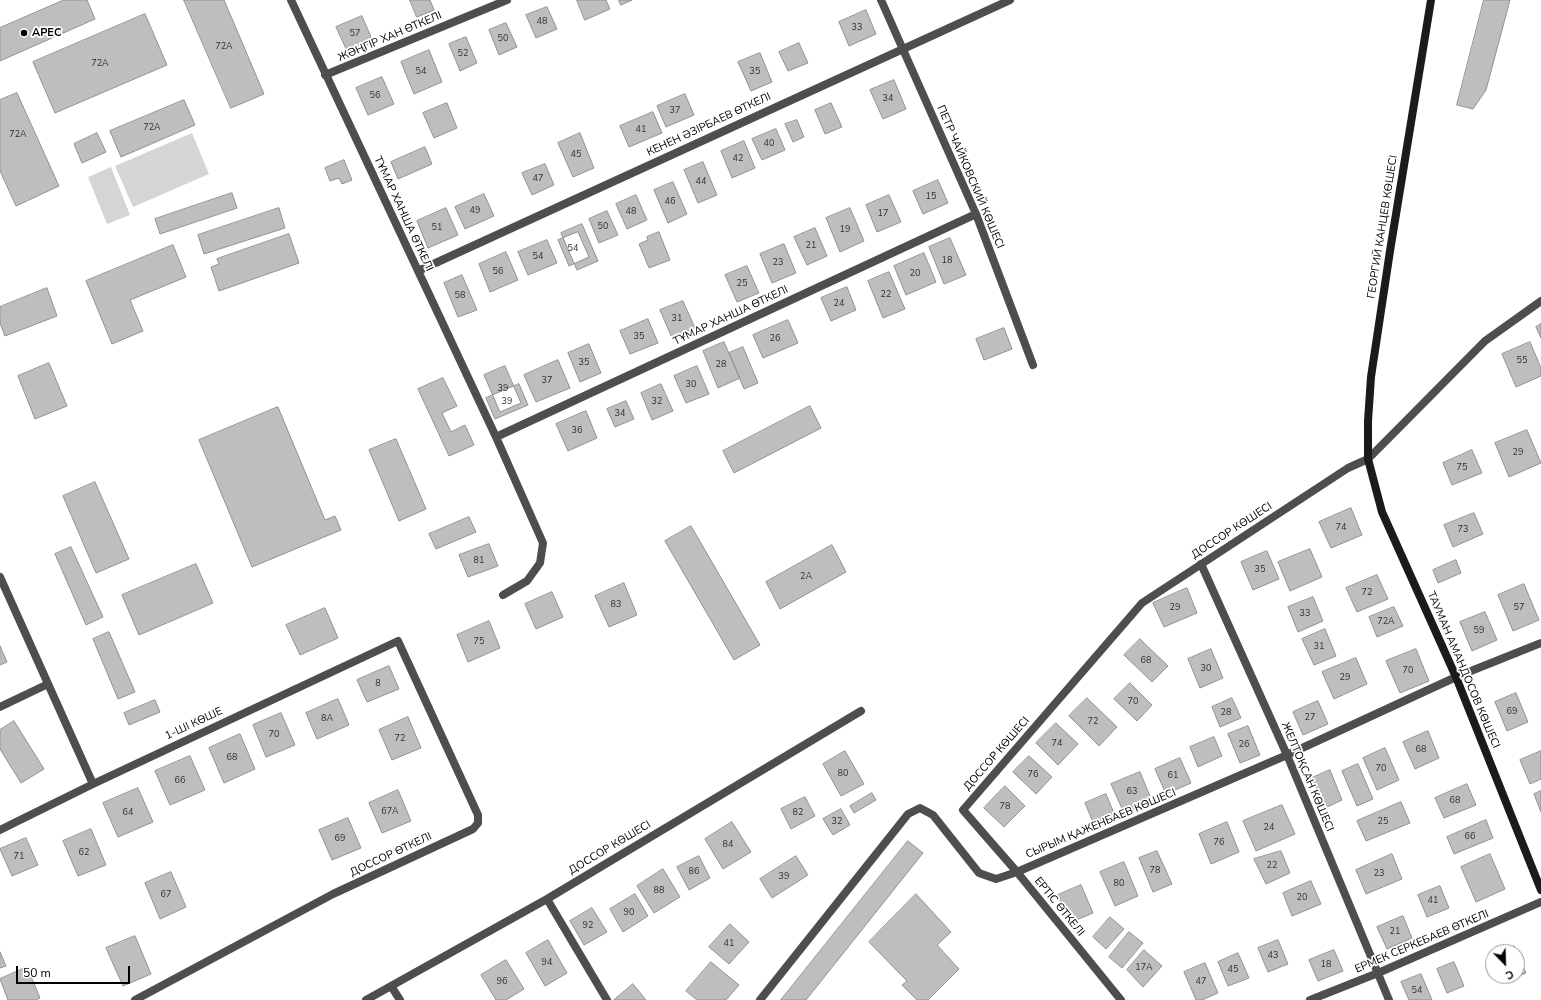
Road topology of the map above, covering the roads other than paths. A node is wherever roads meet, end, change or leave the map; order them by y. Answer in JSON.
{"nodes":[{"id":1,"x":291,"y":0,"type":"edge"},
{"id":2,"x":507,"y":0,"type":"edge"},
{"id":3,"x":881,"y":0,"type":"edge"},
{"id":4,"x":1010,"y":0,"type":"edge"},
{"id":5,"x":1431,"y":0,"type":"edge"},
{"id":6,"x":902,"y":49,"type":"junction"},
{"id":7,"x":326,"y":75,"type":"junction"},
{"id":8,"x":976,"y":214,"type":"junction"},
{"id":9,"x":418,"y":271,"type":"junction"},
{"id":10,"x":1541,"y":301,"type":"edge"},
{"id":11,"x":1033,"y":365,"type":"dead end"},
{"id":12,"x":496,"y":437,"type":"junction"},
{"id":13,"x":1368,"y":459,"type":"junction"},
{"id":14,"x":1201,"y":564,"type":"junction"},
{"id":15,"x":0,"y":577,"type":"edge"},
{"id":16,"x":503,"y":595,"type":"dead end"},
{"id":17,"x":398,"y":641,"type":"joint"},
{"id":18,"x":1541,"y":642,"type":"edge"},
{"id":19,"x":1456,"y":677,"type":"junction"},
{"id":20,"x":48,"y":684,"type":"junction"},
{"id":21,"x":0,"y":706,"type":"edge"},
{"id":22,"x":861,"y":711,"type":"dead end"},
{"id":23,"x":1287,"y":755,"type":"junction"},
{"id":24,"x":93,"y":784,"type":"junction"},
{"id":25,"x":963,"y":810,"type":"joint"},
{"id":26,"x":0,"y":830,"type":"edge"},
{"id":27,"x":1017,"y":872,"type":"junction"},
{"id":28,"x":1541,"y":890,"type":"edge"},
{"id":29,"x":547,"y":899,"type":"junction"},
{"id":30,"x":1541,"y":902,"type":"edge"},
{"id":31,"x":1378,"y":973,"type":"junction"},
{"id":32,"x":391,"y":986,"type":"junction"},
{"id":33,"x":135,"y":1000,"type":"edge"},
{"id":34,"x":366,"y":1000,"type":"edge"},
{"id":35,"x":400,"y":1000,"type":"edge"},
{"id":36,"x":607,"y":1000,"type":"edge"},
{"id":37,"x":760,"y":1000,"type":"edge"},
{"id":38,"x":1121,"y":1000,"type":"edge"},
{"id":39,"x":1310,"y":1000,"type":"edge"},
{"id":40,"x":1389,"y":1000,"type":"edge"}],
"edges":[{"from":1,"to":7,"type":"street","name":"ТҰМАР ХАНША ӨТКЕЛІ"},
{"from":2,"to":7,"type":"street","name":"ЖӘҢГІР ХАН ӨТКЕЛІ"},
{"from":3,"to":6,"type":"street","name":"ПЕТР ЧАЙКОВСКИЙ КӨШЕСІ"},
{"from":4,"to":6,"type":"street","name":"КЕНЕН ӘЗІРБАЕВ ӨТКЕЛІ"},
{"from":5,"to":13,"type":"main road","name":"ГЕОРГИЙ КАНЦЕВ КӨШЕСІ"},
{"from":6,"to":8,"type":"street","name":"ПЕТР ЧАЙКОВСКИЙ КӨШЕСІ"},
{"from":6,"to":9,"type":"street","name":"КЕНЕН ӘЗІРБАЕВ ӨТКЕЛІ"},
{"from":7,"to":9,"type":"street","name":"ТҰМАР ХАНША ӨТКЕЛІ"},
{"from":8,"to":11,"type":"street","name":"ПЕТР ЧАЙКОВСКИЙ КӨШЕСІ"},
{"from":8,"to":12,"type":"street","name":"ТҰМАР ХАНША ӨТКЕЛІ"},
{"from":9,"to":12,"type":"street","name":"ТҰМАР ХАНША ӨТКЕЛІ"},
{"from":10,"to":13,"type":"street","name":"ДОССОР КӨШЕСІ"},
{"from":12,"to":16,"type":"street","name":"ТҰМАР ХАНША ӨТКЕЛІ"},
{"from":13,"to":14,"type":"street","name":"ДОССОР КӨШЕСІ"},
{"from":13,"to":19,"type":"main road","name":"ТАУМАН АМАНДОСОВ КӨШЕСІ"},
{"from":14,"to":23,"type":"street","name":"ЖЕЛТОҚСАН КӨШЕСІ"},
{"from":14,"to":25,"type":"street","name":"ДОССОР КӨШЕСІ"},
{"from":15,"to":20,"type":"street"},
{"from":17,"to":24,"type":"street","name":"1-ШІ КӨШЕ"},
{"from":17,"to":33,"type":"street","name":"ДОССОР ӨТКЕЛІ"},
{"from":18,"to":19,"type":"street","name":"СЫРЫМ ҚАЖЕНБАЕВ КӨШЕСІ"},
{"from":19,"to":23,"type":"street","name":"СЫРЫМ ҚАЖЕНБАЕВ КӨШЕСІ"},
{"from":19,"to":28,"type":"main road","name":"ТАУМАН АМАНДОСОВ КӨШЕСІ"},
{"from":20,"to":21,"type":"street"},
{"from":20,"to":24,"type":"street"},
{"from":22,"to":29,"type":"street","name":"ДОССОР КӨШЕСІ"},
{"from":23,"to":27,"type":"street","name":"СЫРЫМ ҚАЖЕНБАЕВ КӨШЕСІ"},
{"from":23,"to":31,"type":"street","name":"ЖЕЛТОҚСАН КӨШЕСІ"},
{"from":24,"to":26,"type":"street","name":"1-ШІ КӨШЕ"},
{"from":25,"to":27,"type":"street","name":"ЕРТІС ӨТКЕЛІ"},
{"from":27,"to":37,"type":"street","name":"СЫРЫМ ҚАЖЕНБАЕВ КӨШЕСІ"},
{"from":27,"to":38,"type":"street","name":"ЕРТІС ӨТКЕЛІ"},
{"from":29,"to":32,"type":"street","name":"ДОССОР КӨШЕСІ"},
{"from":29,"to":36,"type":"street"},
{"from":30,"to":31,"type":"street","name":"ЕРМЕК СЕРКЕБАЕВ ӨТКЕЛІ"},
{"from":31,"to":39,"type":"street","name":"ЕРМЕК СЕРКЕБАЕВ ӨТКЕЛІ"},
{"from":31,"to":40,"type":"street","name":"ЖЕЛТОҚСАН КӨШЕСІ"},
{"from":32,"to":34,"type":"street","name":"ДОССОР КӨШЕСІ"},
{"from":32,"to":35,"type":"street"}]}
